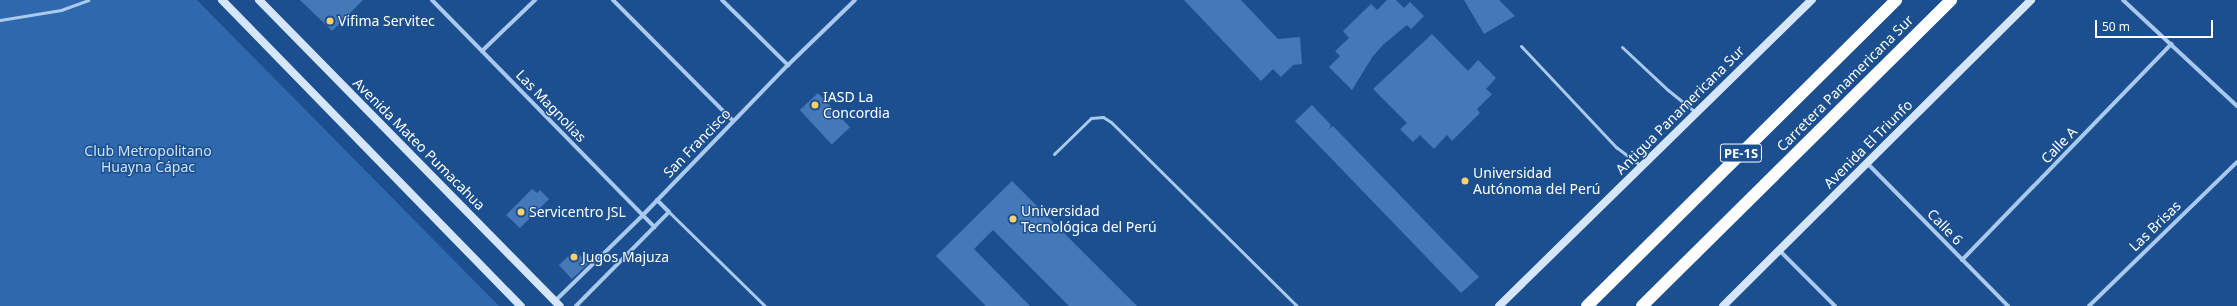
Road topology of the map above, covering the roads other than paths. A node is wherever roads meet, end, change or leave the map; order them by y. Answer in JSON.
{"nodes":[{"id":1,"x":88,"y":0,"type":"edge"},
{"id":2,"x":222,"y":0,"type":"edge"},
{"id":3,"x":432,"y":0,"type":"edge"},
{"id":4,"x":535,"y":0,"type":"edge"},
{"id":5,"x":613,"y":0,"type":"edge"},
{"id":6,"x":722,"y":0,"type":"edge"},
{"id":7,"x":855,"y":0,"type":"edge"},
{"id":8,"x":1812,"y":0,"type":"edge"},
{"id":9,"x":1896,"y":0,"type":"edge"},
{"id":10,"x":1951,"y":0,"type":"edge"},
{"id":11,"x":2031,"y":0,"type":"edge"},
{"id":12,"x":2123,"y":0,"type":"edge"},
{"id":13,"x":262,"y":1,"type":"edge"},
{"id":14,"x":0,"y":20,"type":"edge"},
{"id":15,"x":2171,"y":44,"type":"junction"},
{"id":16,"x":1521,"y":46,"type":"dead end"},
{"id":17,"x":1622,"y":47,"type":"dead end"},
{"id":18,"x":482,"y":51,"type":"junction"},
{"id":19,"x":788,"y":65,"type":"junction"},
{"id":20,"x":2237,"y":106,"type":"edge"},
{"id":21,"x":1696,"y":113,"type":"junction"},
{"id":22,"x":733,"y":122,"type":"junction"},
{"id":23,"x":1054,"y":154,"type":"dead end"},
{"id":24,"x":2237,"y":162,"type":"edge"},
{"id":25,"x":1867,"y":163,"type":"junction"},
{"id":26,"x":1642,"y":167,"type":"junction"},
{"id":27,"x":657,"y":200,"type":"junction"},
{"id":28,"x":669,"y":212,"type":"junction"},
{"id":29,"x":642,"y":216,"type":"junction"},
{"id":30,"x":654,"y":227,"type":"junction"},
{"id":31,"x":1780,"y":250,"type":"junction"},
{"id":32,"x":1962,"y":260,"type":"junction"},
{"id":33,"x":558,"y":303,"type":"edge"},
{"id":34,"x":521,"y":306,"type":"edge"},
{"id":35,"x":576,"y":306,"type":"edge"},
{"id":36,"x":765,"y":306,"type":"edge"},
{"id":37,"x":1297,"y":306,"type":"edge"},
{"id":38,"x":1499,"y":306,"type":"edge"},
{"id":39,"x":1587,"y":306,"type":"edge"},
{"id":40,"x":1642,"y":306,"type":"edge"},
{"id":41,"x":1723,"y":306,"type":"edge"},
{"id":42,"x":1835,"y":306,"type":"edge"},
{"id":43,"x":2008,"y":306,"type":"edge"},
{"id":44,"x":2089,"y":306,"type":"edge"}],
"edges":[{"from":1,"to":14,"type":"lane"},
{"from":2,"to":34,"type":"main road"},
{"from":3,"to":18,"type":"street","name":"Las Magnolias"},
{"from":4,"to":18,"type":"street"},
{"from":5,"to":22,"type":"street"},
{"from":6,"to":19,"type":"street"},
{"from":7,"to":19,"type":"street","name":"San Francisco"},
{"from":8,"to":21,"type":"main road","name":"Antigua Panamericana Sur"},
{"from":9,"to":39,"type":"highway","name":"Carretera Panamericana Sur","number":"PE-1S"},
{"from":10,"to":40,"type":"highway","name":"Carretera Panamericana Sur","number":"PE-1S"},
{"from":11,"to":25,"type":"main road","name":"Avenida El Triunfo"},
{"from":12,"to":15,"type":"street"},
{"from":13,"to":33,"type":"main road","name":"Avenida Mateo Pumacahua"},
{"from":15,"to":20,"type":"street"},
{"from":15,"to":32,"type":"street","name":"Calle A"},
{"from":16,"to":26,"type":"lane"},
{"from":17,"to":21,"type":"lane"},
{"from":18,"to":29,"type":"street","name":"Las Magnolias"},
{"from":19,"to":22,"type":"street","name":"San Francisco"},
{"from":21,"to":26,"type":"main road","name":"Antigua Panamericana Sur"},
{"from":22,"to":27,"type":"street","name":"San Francisco"},
{"from":23,"to":37,"type":"lane"},
{"from":24,"to":44,"type":"street","name":"Las Brisas"},
{"from":25,"to":31,"type":"main road","name":"Avenida El Triunfo"},
{"from":25,"to":32,"type":"street","name":"Calle 6"},
{"from":26,"to":38,"type":"main road","name":"Antigua Panamericana Sur"},
{"from":27,"to":28,"type":"street"},
{"from":27,"to":29,"type":"street","name":"San Francisco"},
{"from":28,"to":30,"type":"street"},
{"from":28,"to":36,"type":"lane"},
{"from":29,"to":30,"type":"street","name":"Las Magnolias"},
{"from":29,"to":33,"type":"street","name":"San Francisco"},
{"from":30,"to":35,"type":"street"},
{"from":31,"to":41,"type":"main road","name":"Avenida El Triunfo"},
{"from":31,"to":42,"type":"street"},
{"from":32,"to":43,"type":"street","name":"Calle 6"}]}
